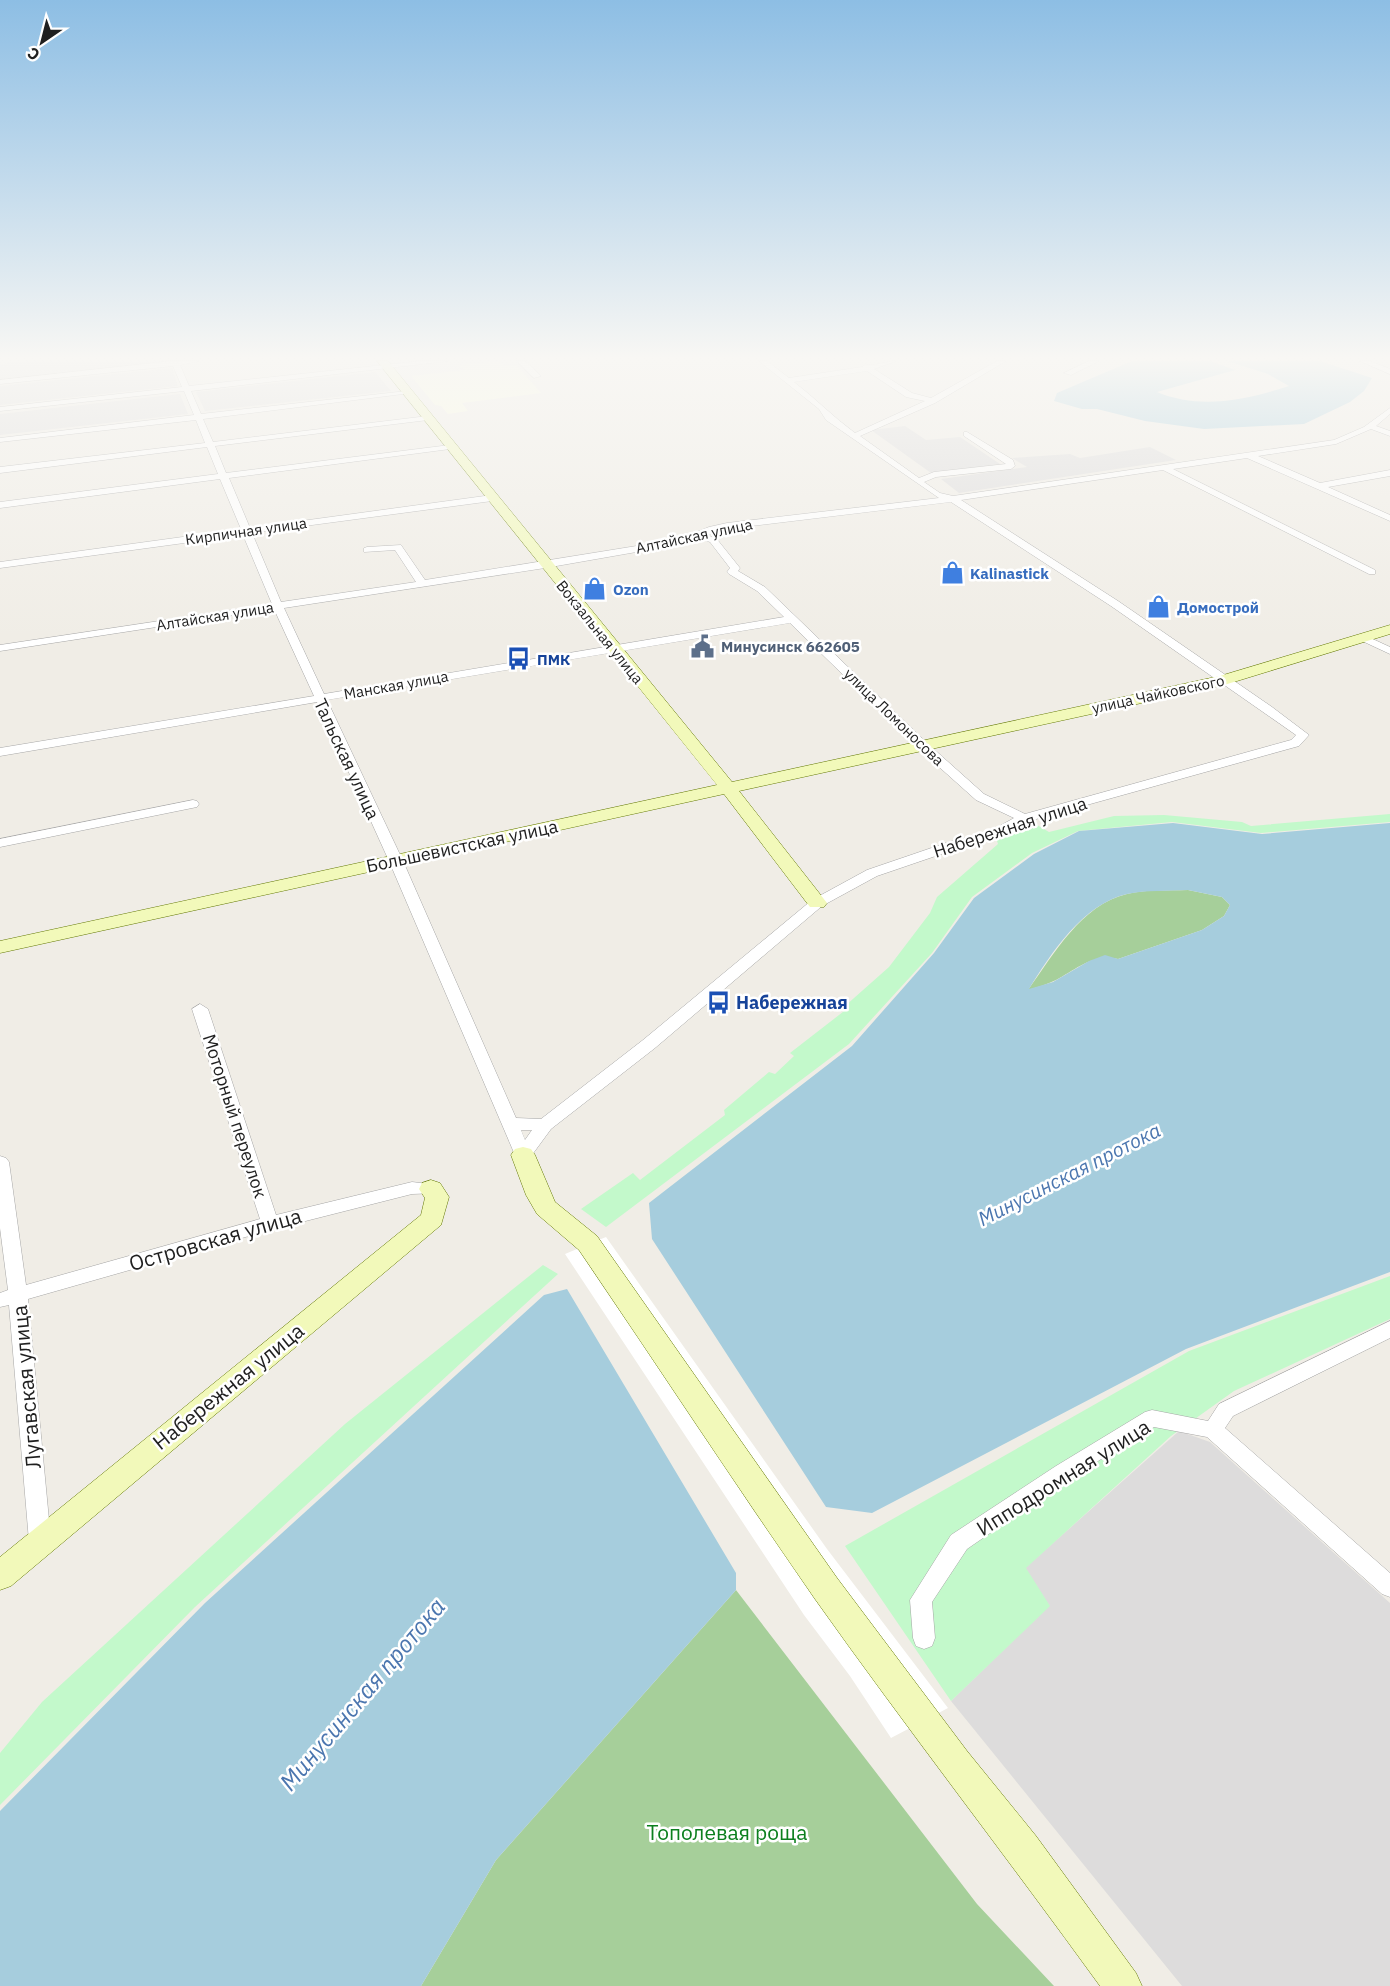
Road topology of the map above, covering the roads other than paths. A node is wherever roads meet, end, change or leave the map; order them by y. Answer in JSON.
{"nodes":[{"id":1,"x":136,"y":454,"type":"edge"},
{"id":2,"x":212,"y":454,"type":"edge"},
{"id":3,"x":397,"y":454,"type":"edge"},
{"id":4,"x":456,"y":454,"type":"edge"},
{"id":5,"x":879,"y":454,"type":"edge"},
{"id":6,"x":999,"y":454,"type":"edge"},
{"id":7,"x":1246,"y":454,"type":"joint"},
{"id":8,"x":1163,"y":466,"type":"junction"},
{"id":9,"x":0,"y":470,"type":"edge"},
{"id":10,"x":1390,"y":473,"type":"edge"},
{"id":11,"x":221,"y":476,"type":"junction"},
{"id":12,"x":918,"y":481,"type":"junction"},
{"id":13,"x":1320,"y":486,"type":"junction"},
{"id":14,"x":492,"y":498,"type":"junction"},
{"id":15,"x":953,"y":499,"type":"junction"},
{"id":16,"x":0,"y":505,"type":"edge"},
{"id":17,"x":1390,"y":518,"type":"edge"},
{"id":18,"x":247,"y":531,"type":"junction"},
{"id":19,"x":698,"y":535,"type":"junction"},
{"id":20,"x":367,"y":550,"type":"dead end"},
{"id":21,"x":0,"y":565,"type":"edge"},
{"id":22,"x":545,"y":565,"type":"junction"},
{"id":23,"x":1372,"y":572,"type":"dead end"},
{"id":24,"x":422,"y":583,"type":"junction"},
{"id":25,"x":278,"y":606,"type":"junction"},
{"id":26,"x":792,"y":619,"type":"junction"},
{"id":27,"x":1390,"y":629,"type":"edge"},
{"id":28,"x":1364,"y":638,"type":"junction"},
{"id":29,"x":0,"y":648,"type":"edge"},
{"id":30,"x":615,"y":649,"type":"junction"},
{"id":31,"x":1390,"y":651,"type":"edge"},
{"id":32,"x":1224,"y":680,"type":"junction"},
{"id":33,"x":319,"y":698,"type":"junction"},
{"id":34,"x":923,"y":746,"type":"junction"},
{"id":35,"x":0,"y":752,"type":"edge"},
{"id":36,"x":728,"y":788,"type":"junction"},
{"id":37,"x":193,"y":804,"type":"dead end"},
{"id":38,"x":1024,"y":818,"type":"junction"},
{"id":39,"x":0,"y":843,"type":"edge"},
{"id":40,"x":396,"y":861,"type":"junction"},
{"id":41,"x":817,"y":903,"type":"junction"},
{"id":42,"x":0,"y":947,"type":"edge"},
{"id":43,"x":200,"y":1010,"type":"dead end"},
{"id":44,"x":510,"y":1124,"type":"junction"},
{"id":45,"x":545,"y":1125,"type":"junction"},
{"id":46,"x":523,"y":1155,"type":"junction"},
{"id":47,"x":0,"y":1162,"type":"edge"},
{"id":48,"x":431,"y":1189,"type":"joint"},
{"id":49,"x":270,"y":1223,"type":"junction"},
{"id":50,"x":9,"y":1298,"type":"edge"},
{"id":51,"x":1390,"y":1329,"type":"edge"},
{"id":52,"x":1213,"y":1430,"type":"junction"},
{"id":53,"x":40,"y":1541,"type":"junction"},
{"id":54,"x":0,"y":1575,"type":"edge"},
{"id":55,"x":1390,"y":1587,"type":"edge"},
{"id":56,"x":924,"y":1638,"type":"dead end"},
{"id":57,"x":1123,"y":1986,"type":"edge"}],
"edges":[{"from":1,"to":9,"type":"street"},
{"from":2,"to":11,"type":"street","name":"Тальская улица"},
{"from":3,"to":11,"type":"street"},
{"from":4,"to":14,"type":"street","name":"Вокзальная улица"},
{"from":5,"to":12,"type":"street"},
{"from":6,"to":12,"type":"street"},
{"from":7,"to":8,"type":"street","name":"Алтайская улица"},
{"from":7,"to":13,"type":"street"},
{"from":8,"to":15,"type":"street","name":"Алтайская улица"},
{"from":8,"to":23,"type":"street"},
{"from":10,"to":13,"type":"street"},
{"from":11,"to":16,"type":"street"},
{"from":11,"to":18,"type":"street","name":"Тальская улица"},
{"from":12,"to":15,"type":"street"},
{"from":13,"to":17,"type":"street"},
{"from":14,"to":18,"type":"street","name":"Кирпичная улица"},
{"from":14,"to":22,"type":"street","name":"Вокзальная улица"},
{"from":15,"to":19,"type":"street","name":"Алтайская улица"},
{"from":15,"to":32,"type":"street"},
{"from":18,"to":21,"type":"street","name":"Кирпичная улица"},
{"from":18,"to":25,"type":"street","name":"Тальская улица"},
{"from":19,"to":22,"type":"street","name":"Алтайская улица"},
{"from":19,"to":26,"type":"street","name":"улица Ломоносова"},
{"from":20,"to":24,"type":"street"},
{"from":22,"to":24,"type":"street","name":"Алтайская улица"},
{"from":22,"to":30,"type":"street","name":"Вокзальная улица"},
{"from":24,"to":25,"type":"street","name":"Алтайская улица"},
{"from":25,"to":29,"type":"street","name":"Алтайская улица"},
{"from":25,"to":33,"type":"street","name":"Тальская улица"},
{"from":26,"to":30,"type":"street","name":"Манская улица"},
{"from":26,"to":34,"type":"street","name":"улица Ломоносова"},
{"from":27,"to":28,"type":"street","name":"улица Чайковского"},
{"from":28,"to":31,"type":"street"},
{"from":28,"to":32,"type":"street","name":"улица Чайковского"},
{"from":30,"to":33,"type":"street","name":"Манская улица"},
{"from":30,"to":36,"type":"street","name":"Вокзальная улица"},
{"from":32,"to":34,"type":"street","name":"улица Чайковского"},
{"from":32,"to":38,"type":"street","name":"Набережная улица"},
{"from":33,"to":35,"type":"street","name":"Манская улица"},
{"from":33,"to":40,"type":"street","name":"Тальская улица"},
{"from":34,"to":36,"type":"street","name":"Большевистская улица"},
{"from":34,"to":38,"type":"street","name":"улица Ломоносова"},
{"from":36,"to":40,"type":"street","name":"Большевистская улица"},
{"from":36,"to":41,"type":"street","name":"Вокзальная улица"},
{"from":37,"to":39,"type":"street"},
{"from":38,"to":41,"type":"street","name":"Набережная улица"},
{"from":40,"to":42,"type":"street","name":"Большевистская улица"},
{"from":40,"to":44,"type":"street","name":"Тальская улица"},
{"from":41,"to":45,"type":"street","name":"Набережная улица"},
{"from":43,"to":49,"type":"street","name":"Моторный переулок"},
{"from":44,"to":45,"type":"street"},
{"from":44,"to":46,"type":"street","name":"Тальская улица"},
{"from":45,"to":46,"type":"street","name":"Набережная улица"},
{"from":46,"to":57,"type":"street"},
{"from":47,"to":50,"type":"street","name":"Лугавская улица"},
{"from":48,"to":49,"type":"street","name":"Островская улица"},
{"from":48,"to":53,"type":"street","name":"Набережная улица"},
{"from":49,"to":50,"type":"street","name":"Островская улица"},
{"from":50,"to":53,"type":"street","name":"Лугавская улица"},
{"from":51,"to":52,"type":"street"},
{"from":52,"to":55,"type":"street"},
{"from":52,"to":56,"type":"street","name":"Ипподромная улица"},
{"from":53,"to":54,"type":"street","name":"Набережная улица"}]}
